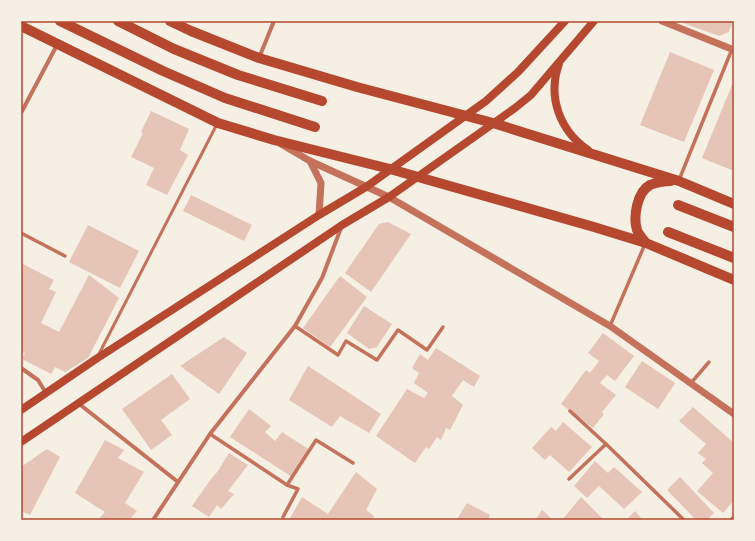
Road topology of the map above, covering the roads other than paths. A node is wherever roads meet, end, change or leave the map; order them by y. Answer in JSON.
{"nodes":[{"id":1,"x":60,"y":21,"type":"edge"},
{"id":2,"x":118,"y":21,"type":"edge"},
{"id":3,"x":170,"y":21,"type":"edge"},
{"id":4,"x":274,"y":21,"type":"edge"},
{"id":5,"x":565,"y":21,"type":"edge"},
{"id":6,"x":594,"y":21,"type":"edge"},
{"id":7,"x":662,"y":21,"type":"edge"},
{"id":8,"x":21,"y":26,"type":"edge"},
{"id":9,"x":57,"y":45,"type":"junction"},
{"id":10,"x":733,"y":48,"type":"edge"},
{"id":11,"x":259,"y":58,"type":"junction"},
{"id":12,"x":561,"y":59,"type":"junction"},
{"id":13,"x":322,"y":101,"type":"dead end"},
{"id":14,"x":21,"y":113,"type":"edge"},
{"id":15,"x":465,"y":116,"type":"junction"},
{"id":16,"x":218,"y":123,"type":"junction"},
{"id":17,"x":493,"y":123,"type":"junction"},
{"id":18,"x":315,"y":127,"type":"dead end"},
{"id":19,"x":274,"y":140,"type":"junction"},
{"id":20,"x":595,"y":156,"type":"junction"},
{"id":21,"x":310,"y":161,"type":"junction"},
{"id":22,"x":390,"y":169,"type":"junction"},
{"id":23,"x":419,"y":177,"type":"junction"},
{"id":24,"x":679,"y":181,"type":"junction"},
{"id":25,"x":366,"y":187,"type":"junction"},
{"id":26,"x":389,"y":197,"type":"junction"},
{"id":27,"x":734,"y":204,"type":"edge"},
{"id":28,"x":678,"y":205,"type":"dead end"},
{"id":29,"x":319,"y":215,"type":"junction"},
{"id":30,"x":342,"y":225,"type":"junction"},
{"id":31,"x":734,"y":227,"type":"edge"},
{"id":32,"x":668,"y":232,"type":"dead end"},
{"id":33,"x":21,"y":233,"type":"edge"},
{"id":34,"x":646,"y":243,"type":"junction"},
{"id":35,"x":65,"y":256,"type":"dead end"},
{"id":36,"x":734,"y":258,"type":"edge"},
{"id":37,"x":734,"y":280,"type":"edge"},
{"id":38,"x":294,"y":326,"type":"junction"},
{"id":39,"x":610,"y":326,"type":"junction"},
{"id":40,"x":443,"y":327,"type":"dead end"},
{"id":41,"x":96,"y":359,"type":"junction"},
{"id":42,"x":709,"y":362,"type":"dead end"},
{"id":43,"x":21,"y":368,"type":"edge"},
{"id":44,"x":690,"y":384,"type":"junction"},
{"id":45,"x":47,"y":394,"type":"junction"},
{"id":46,"x":78,"y":404,"type":"junction"},
{"id":47,"x":21,"y":410,"type":"edge"},
{"id":48,"x":570,"y":411,"type":"dead end"},
{"id":49,"x":734,"y":414,"type":"edge"},
{"id":50,"x":210,"y":434,"type":"junction"},
{"id":51,"x":21,"y":442,"type":"edge"},
{"id":52,"x":606,"y":444,"type":"junction"},
{"id":53,"x":353,"y":462,"type":"dead end"},
{"id":54,"x":569,"y":480,"type":"dead end"},
{"id":55,"x":178,"y":482,"type":"junction"},
{"id":56,"x":287,"y":485,"type":"junction"},
{"id":57,"x":283,"y":517,"type":"dead end"},
{"id":58,"x":734,"y":517,"type":"edge"},
{"id":59,"x":153,"y":520,"type":"edge"},
{"id":60,"x":684,"y":520,"type":"edge"},
{"id":61,"x":731,"y":520,"type":"edge"}],
"edges":[{"from":1,"to":18,"type":"main road"},
{"from":2,"to":13,"type":"main road"},
{"from":3,"to":11,"type":"main road"},
{"from":4,"to":11,"type":"street"},
{"from":5,"to":15,"type":"main road"},
{"from":6,"to":12,"type":"main road"},
{"from":7,"to":10,"type":"street"},
{"from":8,"to":9,"type":"main road"},
{"from":9,"to":14,"type":"street"},
{"from":9,"to":16,"type":"main road"},
{"from":10,"to":24,"type":"street"},
{"from":11,"to":15,"type":"main road"},
{"from":12,"to":17,"type":"main road"},
{"from":12,"to":20,"type":"main road"},
{"from":15,"to":17,"type":"main road"},
{"from":15,"to":22,"type":"main road"},
{"from":16,"to":19,"type":"main road"},
{"from":16,"to":41,"type":"lane"},
{"from":17,"to":20,"type":"main road"},
{"from":17,"to":23,"type":"main road"},
{"from":19,"to":21,"type":"street"},
{"from":19,"to":22,"type":"main road"},
{"from":20,"to":24,"type":"main road"},
{"from":21,"to":25,"type":"street"},
{"from":21,"to":29,"type":"street"},
{"from":22,"to":23,"type":"main road"},
{"from":22,"to":25,"type":"main road"},
{"from":23,"to":26,"type":"main road"},
{"from":23,"to":34,"type":"main road"},
{"from":24,"to":27,"type":"main road"},
{"from":24,"to":34,"type":"main road"},
{"from":25,"to":26,"type":"street"},
{"from":25,"to":29,"type":"main road"},
{"from":26,"to":30,"type":"main road"},
{"from":26,"to":39,"type":"street"},
{"from":28,"to":31,"type":"main road"},
{"from":29,"to":41,"type":"main road"},
{"from":30,"to":38,"type":"street"},
{"from":30,"to":46,"type":"main road"},
{"from":32,"to":36,"type":"main road"},
{"from":33,"to":35,"type":"street"},
{"from":34,"to":37,"type":"main road"},
{"from":34,"to":39,"type":"street"},
{"from":38,"to":40,"type":"street"},
{"from":38,"to":50,"type":"street"},
{"from":39,"to":44,"type":"street"},
{"from":41,"to":45,"type":"main road"},
{"from":42,"to":44,"type":"street"},
{"from":43,"to":45,"type":"street"},
{"from":44,"to":49,"type":"street"},
{"from":45,"to":47,"type":"main road"},
{"from":46,"to":51,"type":"main road"},
{"from":46,"to":55,"type":"street"},
{"from":48,"to":52,"type":"street"},
{"from":50,"to":55,"type":"street"},
{"from":50,"to":56,"type":"street"},
{"from":52,"to":54,"type":"street"},
{"from":52,"to":60,"type":"street"},
{"from":53,"to":56,"type":"street"},
{"from":55,"to":59,"type":"street"},
{"from":56,"to":57,"type":"street"},
{"from":58,"to":61,"type":"street"}]}
